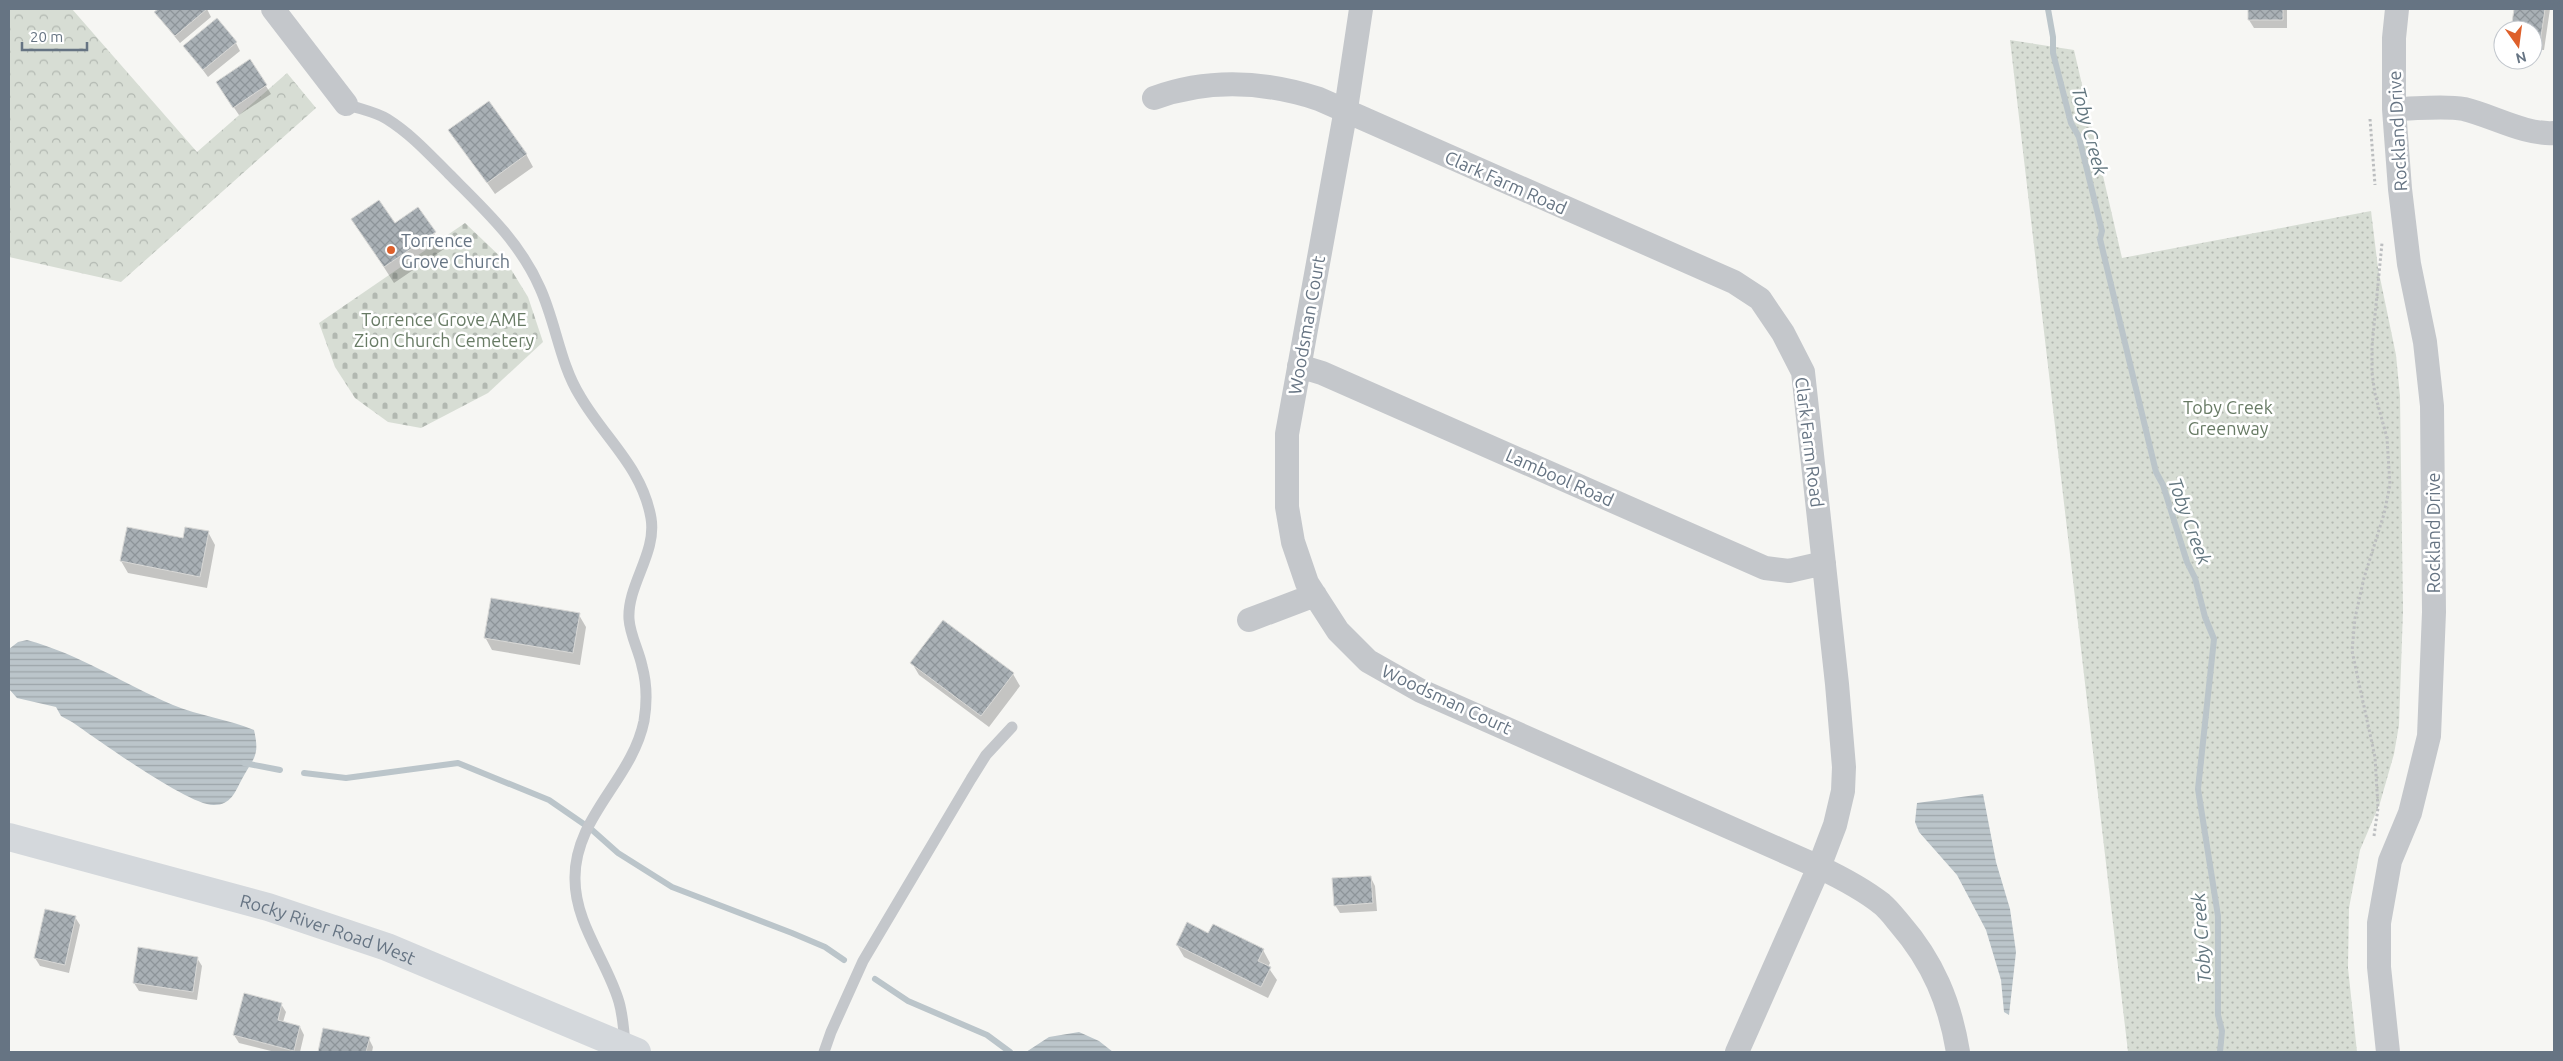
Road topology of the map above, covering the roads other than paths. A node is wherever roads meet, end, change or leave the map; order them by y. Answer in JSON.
{"nodes":[{"id":1,"x":273,"y":9,"type":"edge"},
{"id":2,"x":1361,"y":9,"type":"edge"},
{"id":3,"x":2397,"y":9,"type":"edge"},
{"id":4,"x":1154,"y":98,"type":"dead end"},
{"id":5,"x":346,"y":104,"type":"joint"},
{"id":6,"x":1346,"y":109,"type":"junction"},
{"id":7,"x":2394,"y":109,"type":"junction"},
{"id":8,"x":2554,"y":133,"type":"edge"},
{"id":9,"x":1299,"y":366,"type":"junction"},
{"id":10,"x":1824,"y":563,"type":"junction"},
{"id":11,"x":1315,"y":595,"type":"junction"},
{"id":12,"x":1249,"y":620,"type":"dead end"},
{"id":13,"x":1012,"y":727,"type":"dead end"},
{"id":14,"x":9,"y":837,"type":"edge"},
{"id":15,"x":1819,"y":867,"type":"junction"},
{"id":16,"x":631,"y":1050,"type":"edge"},
{"id":17,"x":824,"y":1052,"type":"edge"},
{"id":18,"x":1737,"y":1052,"type":"edge"},
{"id":19,"x":1958,"y":1052,"type":"edge"},
{"id":20,"x":2388,"y":1052,"type":"edge"}],
"edges":[{"from":1,"to":5,"type":"street"},
{"from":2,"to":6,"type":"street","name":"Woodsman Court"},
{"from":3,"to":7,"type":"street","name":"Rockland Drive"},
{"from":4,"to":6,"type":"street","name":"Clark Farm Road"},
{"from":5,"to":16,"type":"lane"},
{"from":6,"to":9,"type":"street","name":"Woodsman Court"},
{"from":6,"to":10,"type":"street","name":"Clark Farm Road"},
{"from":7,"to":8,"type":"street"},
{"from":7,"to":20,"type":"street","name":"Rockland Drive"},
{"from":9,"to":10,"type":"street","name":"Lambool Road"},
{"from":9,"to":11,"type":"street","name":"Woodsman Court"},
{"from":10,"to":15,"type":"street","name":"Clark Farm Road"},
{"from":11,"to":12,"type":"street"},
{"from":11,"to":15,"type":"street","name":"Woodsman Court"},
{"from":13,"to":17,"type":"lane"},
{"from":14,"to":16,"type":"street","name":"Rocky River Road West"},
{"from":15,"to":18,"type":"street","name":"Clark Farm Road"},
{"from":15,"to":19,"type":"street","name":"Woodsman Court"}]}
